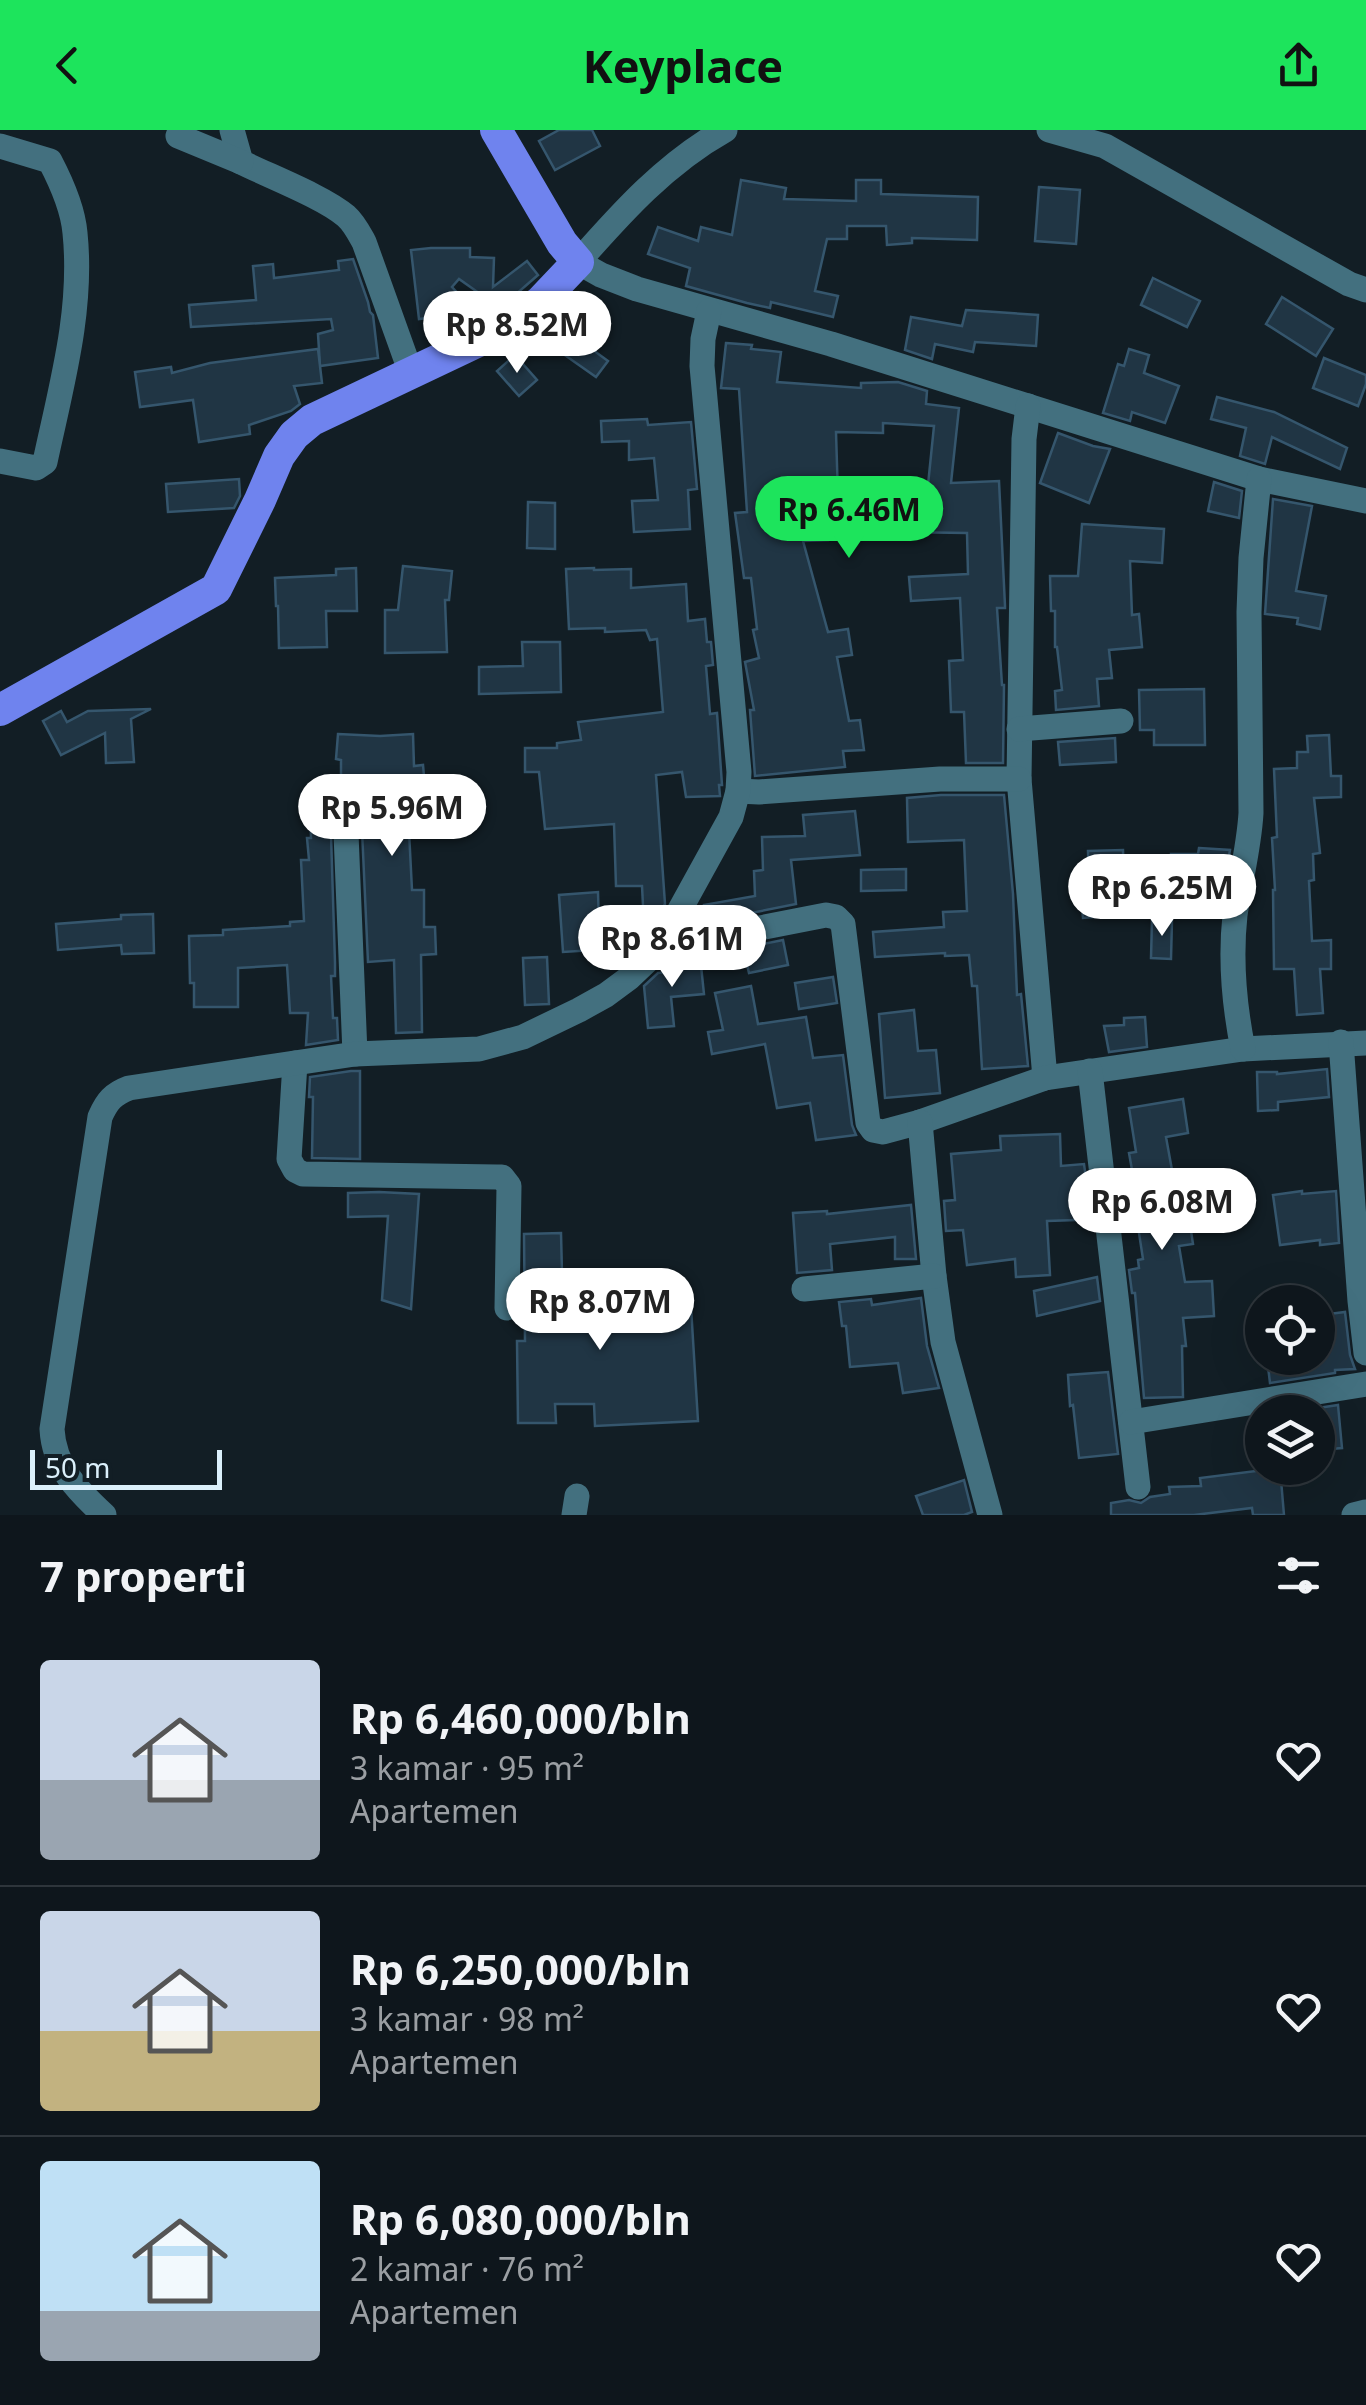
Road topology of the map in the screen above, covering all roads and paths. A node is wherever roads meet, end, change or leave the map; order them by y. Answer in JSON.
{"nodes":[{"id":1,"x":232,"y":130,"type":"edge"},
{"id":2,"x":496,"y":130,"type":"edge"},
{"id":3,"x":726,"y":130,"type":"edge"},
{"id":4,"x":1049,"y":130,"type":"edge"},
{"id":5,"x":199,"y":137,"type":"edge"},
{"id":6,"x":0,"y":146,"type":"edge"},
{"id":7,"x":241,"y":162,"type":"junction"},
{"id":8,"x":578,"y":262,"type":"junction"},
{"id":9,"x":1366,"y":290,"type":"edge"},
{"id":10,"x":709,"y":311,"type":"junction"},
{"id":11,"x":410,"y":373,"type":"junction"},
{"id":12,"x":1028,"y":406,"type":"junction"},
{"id":13,"x":0,"y":462,"type":"edge"},
{"id":14,"x":1259,"y":479,"type":"junction"},
{"id":15,"x":1366,"y":501,"type":"edge"},
{"id":16,"x":0,"y":710,"type":"edge"},
{"id":17,"x":1122,"y":721,"type":"dead end"},
{"id":18,"x":1018,"y":729,"type":"junction"},
{"id":19,"x":1019,"y":779,"type":"junction"},
{"id":20,"x":738,"y":791,"type":"junction"},
{"id":21,"x":345,"y":809,"type":"dead end"},
{"id":22,"x":666,"y":935,"type":"junction"},
{"id":23,"x":1354,"y":1042,"type":"edge"},
{"id":24,"x":1243,"y":1049,"type":"junction"},
{"id":25,"x":355,"y":1054,"type":"junction"},
{"id":26,"x":295,"y":1063,"type":"junction"},
{"id":27,"x":1090,"y":1071,"type":"junction"},
{"id":28,"x":1045,"y":1078,"type":"junction"},
{"id":29,"x":920,"y":1122,"type":"junction"},
{"id":30,"x":934,"y":1276,"type":"junction"},
{"id":31,"x":804,"y":1289,"type":"dead end"},
{"id":32,"x":1363,"y":1301,"type":"edge"},
{"id":33,"x":507,"y":1308,"type":"dead end"},
{"id":34,"x":1366,"y":1353,"type":"edge"},
{"id":35,"x":1366,"y":1384,"type":"edge"},
{"id":36,"x":1131,"y":1422,"type":"junction"},
{"id":37,"x":1138,"y":1487,"type":"dead end"},
{"id":38,"x":1366,"y":1512,"type":"edge"},
{"id":39,"x":104,"y":1515,"type":"edge"},
{"id":40,"x":990,"y":1515,"type":"edge"},
{"id":41,"x":1354,"y":1515,"type":"edge"}],
"edges":[{"from":1,"to":7,"type":"street"},
{"from":2,"to":8,"type":"main road"},
{"from":3,"to":8,"type":"street"},
{"from":4,"to":9,"type":"street"},
{"from":5,"to":7,"type":"street"},
{"from":6,"to":13,"type":"street"},
{"from":7,"to":11,"type":"street"},
{"from":8,"to":10,"type":"street"},
{"from":8,"to":11,"type":"main road"},
{"from":10,"to":12,"type":"street"},
{"from":10,"to":20,"type":"street"},
{"from":11,"to":16,"type":"main road"},
{"from":12,"to":14,"type":"street"},
{"from":12,"to":18,"type":"street"},
{"from":14,"to":15,"type":"street"},
{"from":14,"to":24,"type":"street"},
{"from":17,"to":18,"type":"street"},
{"from":18,"to":19,"type":"street"},
{"from":19,"to":20,"type":"street"},
{"from":19,"to":28,"type":"street"},
{"from":20,"to":22,"type":"street"},
{"from":21,"to":25,"type":"street"},
{"from":22,"to":25,"type":"street"},
{"from":22,"to":29,"type":"street"},
{"from":23,"to":24,"type":"street"},
{"from":23,"to":32,"type":"street"},
{"from":24,"to":27,"type":"street"},
{"from":25,"to":26,"type":"street"},
{"from":26,"to":33,"type":"street"},
{"from":26,"to":39,"type":"street"},
{"from":27,"to":28,"type":"street"},
{"from":27,"to":36,"type":"street"},
{"from":28,"to":29,"type":"street"},
{"from":29,"to":30,"type":"street"},
{"from":30,"to":31,"type":"street"},
{"from":30,"to":40,"type":"street"},
{"from":32,"to":34,"type":"street"},
{"from":35,"to":36,"type":"street"},
{"from":36,"to":37,"type":"street"},
{"from":38,"to":41,"type":"street"}]}
